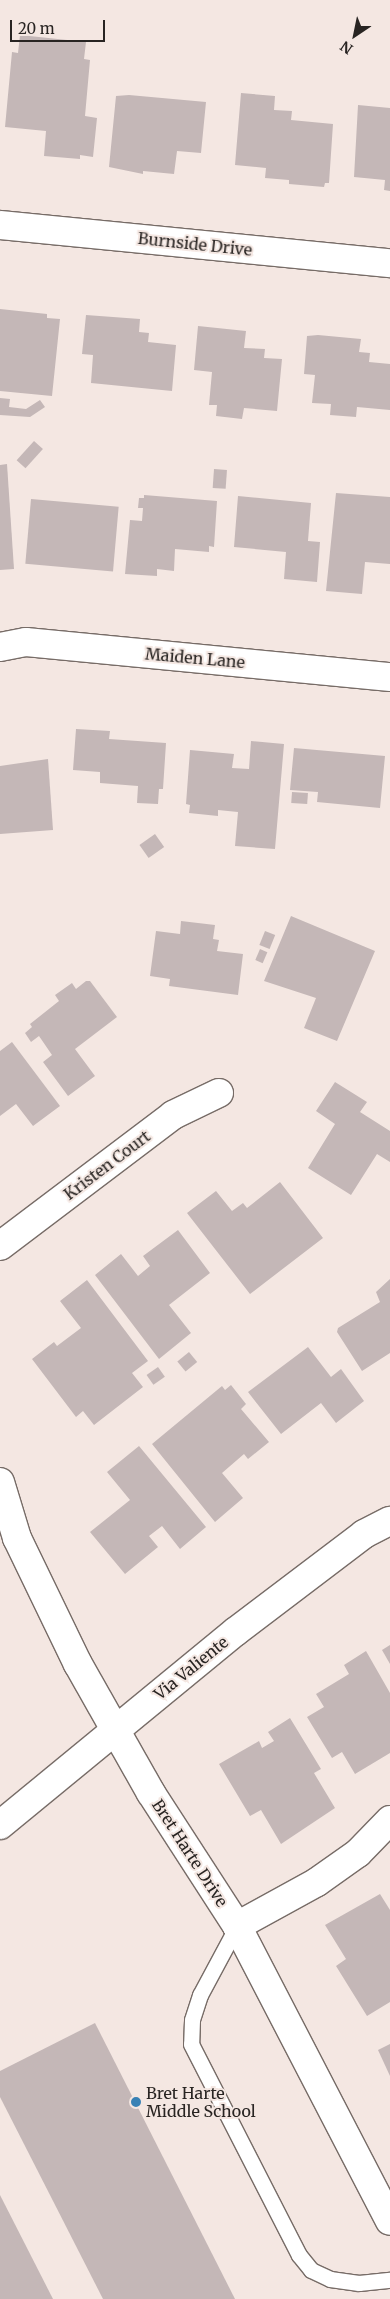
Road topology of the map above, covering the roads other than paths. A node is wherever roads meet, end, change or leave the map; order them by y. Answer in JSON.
{"nodes":[{"id":1,"x":0,"y":225,"type":"edge"},
{"id":2,"x":390,"y":263,"type":"edge"},
{"id":3,"x":0,"y":647,"type":"edge"},
{"id":4,"x":390,"y":677,"type":"edge"},
{"id":5,"x":220,"y":1094,"type":"dead end"},
{"id":6,"x":0,"y":1246,"type":"edge"},
{"id":7,"x":0,"y":1482,"type":"edge"},
{"id":8,"x":390,"y":1521,"type":"edge"},
{"id":9,"x":115,"y":1730,"type":"junction"},
{"id":10,"x":390,"y":1820,"type":"edge"},
{"id":11,"x":0,"y":1825,"type":"edge"},
{"id":12,"x":237,"y":1926,"type":"junction"},
{"id":13,"x":390,"y":2220,"type":"edge"},
{"id":14,"x":390,"y":2280,"type":"edge"}],
"edges":[{"from":1,"to":2,"type":"street","name":"Burnside Drive"},
{"from":3,"to":4,"type":"street","name":"Maiden Lane"},
{"from":5,"to":6,"type":"street","name":"Kristen Court"},
{"from":7,"to":9,"type":"street","name":"Bret Harte Drive"},
{"from":8,"to":9,"type":"street","name":"Via Valiente"},
{"from":9,"to":11,"type":"street","name":"Via Valiente"},
{"from":9,"to":12,"type":"street","name":"Bret Harte Drive"},
{"from":10,"to":12,"type":"street"},
{"from":12,"to":13,"type":"street","name":"Bret Harte Drive"},
{"from":12,"to":14,"type":"lane"}]}
